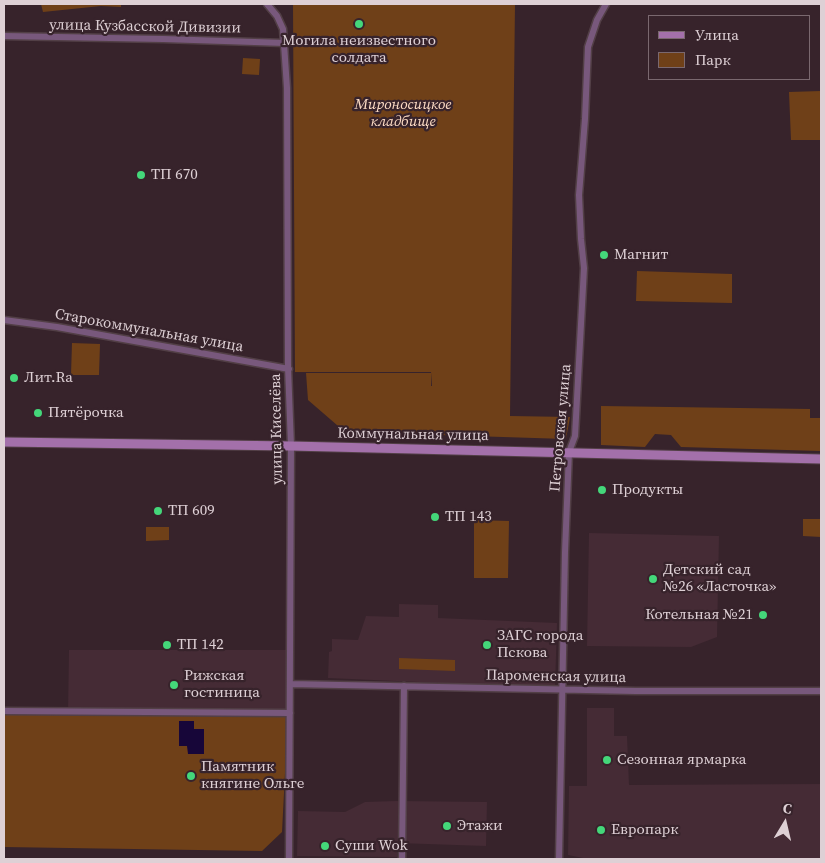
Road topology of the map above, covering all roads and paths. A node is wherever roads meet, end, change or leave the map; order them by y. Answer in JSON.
{"nodes":[{"id":1,"x":267,"y":4,"type":"edge"},
{"id":2,"x":606,"y":4,"type":"edge"},
{"id":3,"x":4,"y":36,"type":"edge"},
{"id":4,"x":285,"y":43,"type":"junction"},
{"id":5,"x":4,"y":320,"type":"edge"},
{"id":6,"x":289,"y":369,"type":"junction"},
{"id":7,"x":4,"y":442,"type":"edge"},
{"id":8,"x":291,"y":446,"type":"junction"},
{"id":9,"x":568,"y":452,"type":"junction"},
{"id":10,"x":821,"y":459,"type":"edge"},
{"id":11,"x":290,"y":684,"type":"junction"},
{"id":12,"x":404,"y":686,"type":"junction"},
{"id":13,"x":562,"y":690,"type":"junction"},
{"id":14,"x":821,"y":691,"type":"edge"},
{"id":15,"x":4,"y":711,"type":"edge"},
{"id":16,"x":290,"y":713,"type":"junction"},
{"id":17,"x":290,"y":859,"type":"edge"},
{"id":18,"x":402,"y":859,"type":"edge"},
{"id":19,"x":559,"y":859,"type":"edge"}],
"edges":[{"from":1,"to":4,"type":"street","name":"улица Киселёва"},
{"from":2,"to":9,"type":"street","name":"Петровская улица"},
{"from":3,"to":4,"type":"street","name":"улица Кузбасской Дивизии"},
{"from":4,"to":6,"type":"street","name":"улица Киселёва"},
{"from":5,"to":6,"type":"street","name":"Старокоммунальная улица"},
{"from":6,"to":8,"type":"street","name":"улица Киселёва"},
{"from":7,"to":8,"type":"main road","name":"Коммунальная улица"},
{"from":8,"to":9,"type":"main road","name":"Коммунальная улица"},
{"from":8,"to":11,"type":"street","name":"улица Киселёва"},
{"from":9,"to":10,"type":"main road","name":"Коммунальная улица"},
{"from":9,"to":13,"type":"street","name":"Петровская улица"},
{"from":11,"to":12,"type":"street","name":"Пароменская улица"},
{"from":11,"to":16,"type":"street","name":"улица Киселёва"},
{"from":12,"to":13,"type":"street","name":"Пароменская улица"},
{"from":12,"to":18,"type":"street"},
{"from":13,"to":14,"type":"street","name":"Пароменская улица"},
{"from":13,"to":19,"type":"street","name":"Петровская улица"},
{"from":15,"to":16,"type":"street"},
{"from":16,"to":17,"type":"street","name":"улица Киселёва"}]}
